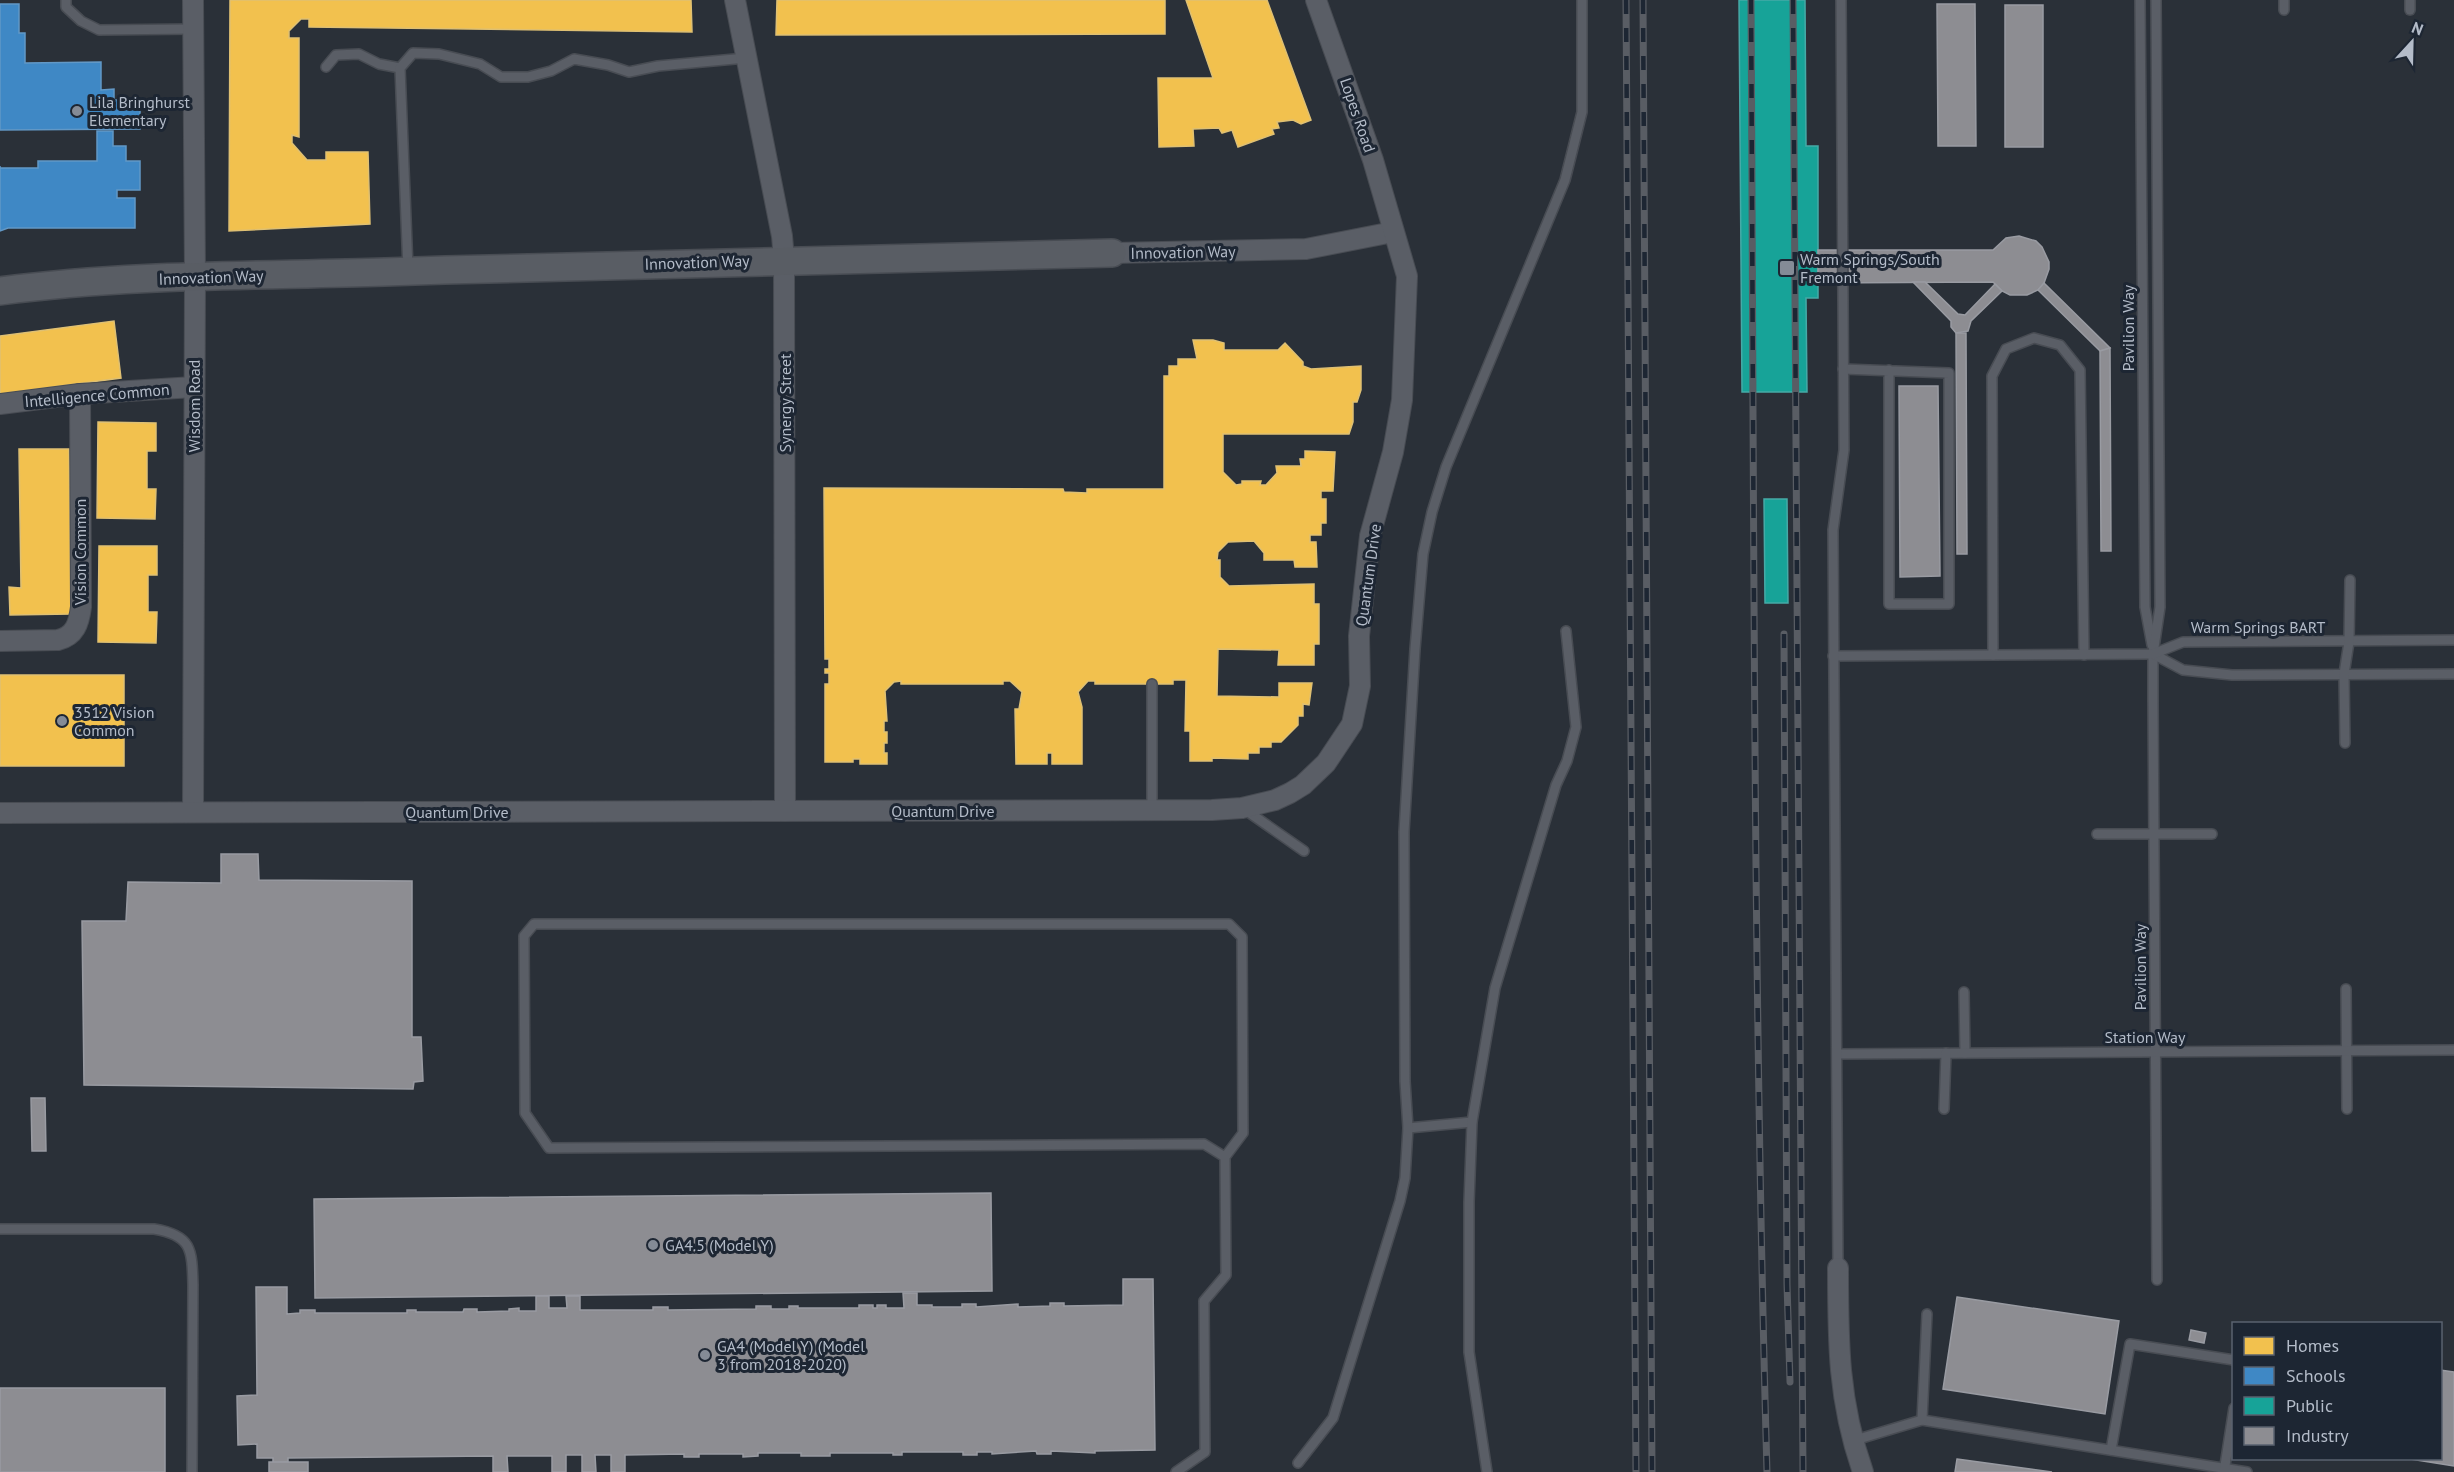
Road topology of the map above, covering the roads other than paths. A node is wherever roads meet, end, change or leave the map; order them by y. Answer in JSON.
{"nodes":[{"id":1,"x":66,"y":0,"type":"edge"},
{"id":2,"x":193,"y":0,"type":"edge"},
{"id":3,"x":735,"y":0,"type":"edge"},
{"id":4,"x":1316,"y":0,"type":"edge"},
{"id":5,"x":1582,"y":0,"type":"edge"},
{"id":6,"x":1841,"y":0,"type":"edge"},
{"id":7,"x":2140,"y":0,"type":"edge"},
{"id":8,"x":2156,"y":0,"type":"edge"},
{"id":9,"x":193,"y":29,"type":"junction"},
{"id":10,"x":746,"y":58,"type":"junction"},
{"id":11,"x":326,"y":67,"type":"dead end"},
{"id":12,"x":400,"y":68,"type":"junction"},
{"id":13,"x":1393,"y":232,"type":"junction"},
{"id":14,"x":1112,"y":253,"type":"joint"},
{"id":15,"x":784,"y":259,"type":"junction"},
{"id":16,"x":408,"y":271,"type":"junction"},
{"id":17,"x":195,"y":277,"type":"junction"},
{"id":18,"x":0,"y":291,"type":"edge"},
{"id":19,"x":1844,"y":369,"type":"junction"},
{"id":20,"x":1889,"y":370,"type":"junction"},
{"id":21,"x":194,"y":387,"type":"junction"},
{"id":22,"x":80,"y":394,"type":"junction"},
{"id":23,"x":0,"y":405,"type":"edge"},
{"id":24,"x":2350,"y":580,"type":"dead end"},
{"id":25,"x":1566,"y":631,"type":"dead end"},
{"id":26,"x":2454,"y":640,"type":"edge"},
{"id":27,"x":0,"y":641,"type":"edge"},
{"id":28,"x":2349,"y":642,"type":"junction"},
{"id":29,"x":2153,"y":654,"type":"junction"},
{"id":30,"x":1993,"y":655,"type":"junction"},
{"id":31,"x":2084,"y":655,"type":"junction"},
{"id":32,"x":1833,"y":656,"type":"junction"},
{"id":33,"x":2344,"y":674,"type":"junction"},
{"id":34,"x":2454,"y":674,"type":"edge"},
{"id":35,"x":1152,"y":684,"type":"dead end"},
{"id":36,"x":2344,"y":743,"type":"dead end"},
{"id":37,"x":1242,"y":808,"type":"junction"},
{"id":38,"x":1152,"y":810,"type":"junction"},
{"id":39,"x":785,"y":811,"type":"junction"},
{"id":40,"x":193,"y":812,"type":"junction"},
{"id":41,"x":0,"y":813,"type":"edge"},
{"id":42,"x":2097,"y":834,"type":"dead end"},
{"id":43,"x":2154,"y":834,"type":"junction"},
{"id":44,"x":2212,"y":834,"type":"dead end"},
{"id":45,"x":1304,"y":851,"type":"dead end"},
{"id":46,"x":2346,"y":989,"type":"dead end"},
{"id":47,"x":1964,"y":992,"type":"dead end"},
{"id":48,"x":2454,"y":1050,"type":"edge"},
{"id":49,"x":2346,"y":1051,"type":"junction"},
{"id":50,"x":2155,"y":1052,"type":"junction"},
{"id":51,"x":1946,"y":1053,"type":"junction"},
{"id":52,"x":1965,"y":1053,"type":"junction"},
{"id":53,"x":1837,"y":1054,"type":"junction"},
{"id":54,"x":1944,"y":1109,"type":"dead end"},
{"id":55,"x":2347,"y":1109,"type":"dead end"},
{"id":56,"x":1473,"y":1122,"type":"junction"},
{"id":57,"x":1408,"y":1128,"type":"junction"},
{"id":58,"x":1225,"y":1157,"type":"junction"},
{"id":59,"x":0,"y":1229,"type":"edge"},
{"id":60,"x":1838,"y":1268,"type":"joint"},
{"id":61,"x":2157,"y":1280,"type":"dead end"},
{"id":62,"x":1927,"y":1314,"type":"dead end"},
{"id":63,"x":2232,"y":1360,"type":"edge"},
{"id":64,"x":1922,"y":1420,"type":"junction"},
{"id":65,"x":2232,"y":1420,"type":"edge"},
{"id":66,"x":1852,"y":1441,"type":"junction"},
{"id":67,"x":2111,"y":1450,"type":"junction"},
{"id":68,"x":1298,"y":1463,"type":"dead end"},
{"id":69,"x":2224,"y":1470,"type":"edge"},
{"id":70,"x":192,"y":1472,"type":"edge"},
{"id":71,"x":1176,"y":1472,"type":"edge"},
{"id":72,"x":1487,"y":1472,"type":"edge"},
{"id":73,"x":1863,"y":1472,"type":"edge"},
{"id":74,"x":2247,"y":1472,"type":"edge"}],
"edges":[{"from":1,"to":9,"type":"lane"},
{"from":2,"to":9,"type":"street","name":"Wisdom Road"},
{"from":3,"to":10,"type":"street","name":"Synergy Street"},
{"from":4,"to":13,"type":"street","name":"Lopes Road"},
{"from":5,"to":57,"type":"lane"},
{"from":6,"to":19,"type":"lane"},
{"from":7,"to":29,"type":"lane","name":"Pavilion Way"},
{"from":8,"to":29,"type":"lane","name":"Pavilion Way"},
{"from":9,"to":17,"type":"street","name":"Wisdom Road"},
{"from":10,"to":12,"type":"lane"},
{"from":10,"to":15,"type":"street","name":"Synergy Street"},
{"from":11,"to":12,"type":"lane"},
{"from":12,"to":16,"type":"lane"},
{"from":13,"to":14,"type":"street","name":"Innovation Way"},
{"from":13,"to":37,"type":"street","name":"Quantum Drive"},
{"from":14,"to":15,"type":"street","name":"Innovation Way"},
{"from":15,"to":16,"type":"street","name":"Innovation Way"},
{"from":15,"to":39,"type":"street","name":"Synergy Street"},
{"from":16,"to":17,"type":"street","name":"Innovation Way"},
{"from":17,"to":18,"type":"street","name":"Innovation Way"},
{"from":17,"to":21,"type":"street","name":"Wisdom Road"},
{"from":19,"to":20,"type":"lane"},
{"from":19,"to":32,"type":"lane"},
{"from":20,"to":20,"type":"lane"},
{"from":21,"to":22,"type":"street","name":"Intelligence Common"},
{"from":21,"to":40,"type":"street","name":"Wisdom Road"},
{"from":22,"to":23,"type":"street","name":"Intelligence Common"},
{"from":22,"to":27,"type":"street","name":"Vision Common"},
{"from":24,"to":28,"type":"lane"},
{"from":25,"to":56,"type":"lane"},
{"from":26,"to":28,"type":"lane","name":"Warm Springs BART"},
{"from":28,"to":29,"type":"lane","name":"Warm Springs BART"},
{"from":28,"to":33,"type":"lane"},
{"from":29,"to":31,"type":"lane"},
{"from":29,"to":33,"type":"lane"},
{"from":29,"to":43,"type":"lane","name":"Pavilion Way"},
{"from":30,"to":31,"type":"lane"},
{"from":30,"to":31,"type":"lane"},
{"from":30,"to":32,"type":"lane"},
{"from":32,"to":53,"type":"lane"},
{"from":33,"to":34,"type":"lane"},
{"from":33,"to":36,"type":"lane"},
{"from":35,"to":38,"type":"lane"},
{"from":37,"to":38,"type":"street","name":"Quantum Drive"},
{"from":37,"to":45,"type":"lane"},
{"from":38,"to":39,"type":"street","name":"Quantum Drive"},
{"from":39,"to":40,"type":"street","name":"Quantum Drive"},
{"from":40,"to":41,"type":"street","name":"Quantum Drive"},
{"from":42,"to":43,"type":"lane"},
{"from":43,"to":44,"type":"lane"},
{"from":43,"to":50,"type":"lane","name":"Pavilion Way"},
{"from":46,"to":49,"type":"lane"},
{"from":47,"to":52,"type":"lane"},
{"from":48,"to":49,"type":"lane","name":"Station Way"},
{"from":49,"to":50,"type":"lane","name":"Station Way"},
{"from":49,"to":55,"type":"lane"},
{"from":50,"to":52,"type":"lane","name":"Station Way"},
{"from":50,"to":61,"type":"lane","name":"Pavilion Way"},
{"from":51,"to":52,"type":"lane","name":"Station Way"},
{"from":51,"to":53,"type":"lane","name":"Station Way"},
{"from":51,"to":54,"type":"lane"},
{"from":53,"to":60,"type":"lane"},
{"from":56,"to":57,"type":"lane"},
{"from":56,"to":72,"type":"lane"},
{"from":57,"to":68,"type":"lane"},
{"from":58,"to":58,"type":"lane"},
{"from":58,"to":71,"type":"lane"},
{"from":59,"to":70,"type":"lane"},
{"from":60,"to":66,"type":"street"},
{"from":62,"to":64,"type":"lane"},
{"from":63,"to":67,"type":"lane"},
{"from":64,"to":66,"type":"lane"},
{"from":64,"to":67,"type":"lane"},
{"from":65,"to":69,"type":"lane"},
{"from":66,"to":73,"type":"street"},
{"from":67,"to":69,"type":"lane"},
{"from":69,"to":74,"type":"lane"}]}
